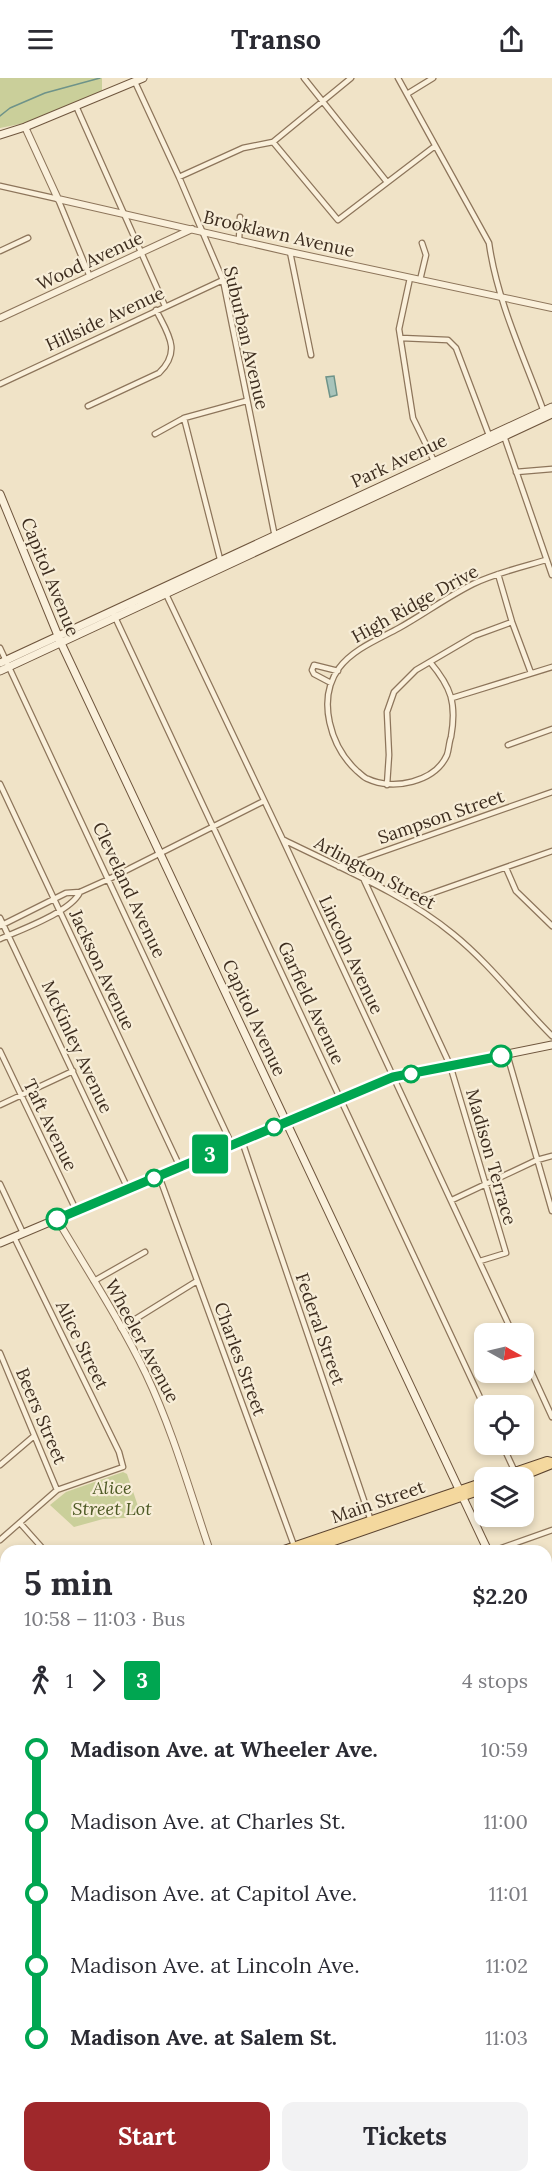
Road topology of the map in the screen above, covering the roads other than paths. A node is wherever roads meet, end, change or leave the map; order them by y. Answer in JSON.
{"nodes":[{"id":1,"x":143,"y":78,"type":"edge"},
{"id":2,"x":304,"y":78,"type":"edge"},
{"id":3,"x":351,"y":78,"type":"edge"},
{"id":4,"x":398,"y":78,"type":"edge"},
{"id":5,"x":433,"y":78,"type":"edge"},
{"id":6,"x":135,"y":82,"type":"junction"},
{"id":7,"x":406,"y":93,"type":"junction"},
{"id":8,"x":322,"y":101,"type":"junction"},
{"id":9,"x":76,"y":106,"type":"junction"},
{"id":10,"x":25,"y":127,"type":"junction"},
{"id":11,"x":0,"y":135,"type":"edge"},
{"id":12,"x":273,"y":142,"type":"junction"},
{"id":13,"x":435,"y":146,"type":"junction"},
{"id":14,"x":179,"y":177,"type":"junction"},
{"id":15,"x":387,"y":182,"type":"junction"},
{"id":16,"x":0,"y":186,"type":"edge"},
{"id":17,"x":58,"y":199,"type":"junction"},
{"id":18,"x":125,"y":214,"type":"junction"},
{"id":19,"x":240,"y":217,"type":"dead end"},
{"id":20,"x":192,"y":229,"type":"junction"},
{"id":21,"x":202,"y":232,"type":"junction"},
{"id":22,"x":28,"y":238,"type":"dead end"},
{"id":23,"x":239,"y":241,"type":"junction"},
{"id":24,"x":422,"y":243,"type":"dead end"},
{"id":25,"x":0,"y":251,"type":"edge"},
{"id":26,"x":290,"y":252,"type":"junction"},
{"id":27,"x":143,"y":254,"type":"junction"},
{"id":28,"x":90,"y":277,"type":"junction"},
{"id":29,"x":410,"y":278,"type":"junction"},
{"id":30,"x":223,"y":280,"type":"junction"},
{"id":31,"x":420,"y":280,"type":"junction"},
{"id":32,"x":502,"y":298,"type":"junction"},
{"id":33,"x":165,"y":306,"type":"junction"},
{"id":34,"x":552,"y":308,"type":"edge"},
{"id":35,"x":156,"y":310,"type":"junction"},
{"id":36,"x":0,"y":318,"type":"edge"},
{"id":37,"x":401,"y":338,"type":"junction"},
{"id":38,"x":311,"y":355,"type":"dead end"},
{"id":39,"x":0,"y":384,"type":"edge"},
{"id":40,"x":246,"y":401,"type":"junction"},
{"id":41,"x":88,"y":406,"type":"dead end"},
{"id":42,"x":552,"y":407,"type":"edge"},
{"id":43,"x":547,"y":414,"type":"edge"},
{"id":44,"x":184,"y":418,"type":"junction"},
{"id":45,"x":502,"y":430,"type":"junction"},
{"id":46,"x":155,"y":434,"type":"dead end"},
{"id":47,"x":505,"y":438,"type":"junction"},
{"id":48,"x":490,"y":440,"type":"junction"},
{"id":49,"x":435,"y":465,"type":"junction"},
{"id":50,"x":552,"y":469,"type":"edge"},
{"id":51,"x":516,"y":472,"type":"junction"},
{"id":52,"x":0,"y":496,"type":"edge"},
{"id":53,"x":276,"y":539,"type":"junction"},
{"id":54,"x":546,"y":560,"type":"junction"},
{"id":55,"x":222,"y":564,"type":"junction"},
{"id":56,"x":498,"y":574,"type":"junction"},
{"id":57,"x":552,"y":575,"type":"edge"},
{"id":58,"x":164,"y":591,"type":"junction"},
{"id":59,"x":114,"y":615,"type":"junction"},
{"id":60,"x":512,"y":622,"type":"junction"},
{"id":61,"x":60,"y":640,"type":"junction"},
{"id":62,"x":0,"y":648,"type":"edge"},
{"id":63,"x":430,"y":662,"type":"junction"},
{"id":64,"x":4,"y":664,"type":"edge"},
{"id":65,"x":552,"y":667,"type":"edge"},
{"id":66,"x":0,"y":671,"type":"edge"},
{"id":67,"x":338,"y":671,"type":"junction"},
{"id":68,"x":531,"y":673,"type":"junction"},
{"id":69,"x":331,"y":683,"type":"junction"},
{"id":70,"x":452,"y":698,"type":"junction"},
{"id":71,"x":552,"y":729,"type":"edge"},
{"id":72,"x":508,"y":745,"type":"dead end"},
{"id":73,"x":0,"y":784,"type":"edge"},
{"id":74,"x":387,"y":784,"type":"junction"},
{"id":75,"x":552,"y":792,"type":"edge"},
{"id":76,"x":264,"y":801,"type":"junction"},
{"id":77,"x":213,"y":827,"type":"junction"},
{"id":78,"x":283,"y":840,"type":"junction"},
{"id":79,"x":552,"y":851,"type":"edge"},
{"id":80,"x":161,"y":854,"type":"junction"},
{"id":81,"x":339,"y":867,"type":"junction"},
{"id":82,"x":506,"y":868,"type":"junction"},
{"id":83,"x":109,"y":879,"type":"junction"},
{"id":84,"x":364,"y":880,"type":"junction"},
{"id":85,"x":80,"y":892,"type":"junction"},
{"id":86,"x":54,"y":899,"type":"junction"},
{"id":87,"x":407,"y":902,"type":"junction"},
{"id":88,"x":59,"y":911,"type":"junction"},
{"id":89,"x":0,"y":918,"type":"edge"},
{"id":90,"x":1,"y":925,"type":"edge"},
{"id":91,"x":552,"y":926,"type":"edge"},
{"id":92,"x":8,"y":935,"type":"junction"},
{"id":93,"x":0,"y":939,"type":"edge"},
{"id":94,"x":552,"y":1036,"type":"edge"},
{"id":95,"x":552,"y":1045,"type":"edge"},
{"id":96,"x":0,"y":1051,"type":"edge"},
{"id":97,"x":507,"y":1054,"type":"junction"},
{"id":98,"x":450,"y":1065,"type":"junction"},
{"id":99,"x":73,"y":1071,"type":"junction"},
{"id":100,"x":393,"y":1077,"type":"junction"},
{"id":101,"x":21,"y":1096,"type":"junction"},
{"id":102,"x":341,"y":1099,"type":"junction"},
{"id":103,"x":0,"y":1105,"type":"edge"},
{"id":104,"x":287,"y":1122,"type":"junction"},
{"id":105,"x":242,"y":1141,"type":"junction"},
{"id":106,"x":232,"y":1145,"type":"junction"},
{"id":107,"x":552,"y":1156,"type":"edge"},
{"id":108,"x":537,"y":1160,"type":"junction"},
{"id":109,"x":180,"y":1167,"type":"junction"},
{"id":110,"x":159,"y":1176,"type":"junction"},
{"id":111,"x":0,"y":1184,"type":"edge"},
{"id":112,"x":486,"y":1185,"type":"junction"},
{"id":113,"x":128,"y":1189,"type":"junction"},
{"id":114,"x":452,"y":1200,"type":"junction"},
{"id":115,"x":76,"y":1210,"type":"junction"},
{"id":116,"x":552,"y":1211,"type":"edge"},
{"id":117,"x":57,"y":1219,"type":"junction"},
{"id":118,"x":23,"y":1233,"type":"junction"},
{"id":119,"x":14,"y":1237,"type":"junction"},
{"id":120,"x":0,"y":1243,"type":"edge"},
{"id":121,"x":145,"y":1252,"type":"dead end"},
{"id":122,"x":480,"y":1262,"type":"junction"},
{"id":123,"x":94,"y":1281,"type":"junction"},
{"id":124,"x":197,"y":1281,"type":"junction"},
{"id":125,"x":508,"y":1323,"type":"edge"},
{"id":126,"x":121,"y":1328,"type":"junction"},
{"id":127,"x":0,"y":1353,"type":"edge"},
{"id":128,"x":534,"y":1378,"type":"edge"},
{"id":129,"x":479,"y":1395,"type":"edge"},
{"id":130,"x":552,"y":1417,"type":"edge"},
{"id":131,"x":33,"y":1436,"type":"junction"},
{"id":132,"x":552,"y":1463,"type":"edge"},
{"id":133,"x":0,"y":1465,"type":"edge"},
{"id":134,"x":534,"y":1469,"type":"edge"},
{"id":135,"x":474,"y":1487,"type":"edge"},
{"id":136,"x":57,"y":1490,"type":"junction"},
{"id":137,"x":474,"y":1491,"type":"edge"},
{"id":138,"x":460,"y":1494,"type":"junction"},
{"id":139,"x":20,"y":1523,"type":"junction"},
{"id":140,"x":372,"y":1524,"type":"junction"},
{"id":141,"x":552,"y":1530,"type":"edge"},
{"id":142,"x":0,"y":1540,"type":"edge"},
{"id":143,"x":40,"y":1545,"type":"edge"},
{"id":144,"x":208,"y":1545,"type":"edge"},
{"id":145,"x":294,"y":1545,"type":"edge"},
{"id":146,"x":307,"y":1545,"type":"edge"},
{"id":147,"x":320,"y":1545,"type":"edge"},
{"id":148,"x":487,"y":1545,"type":"edge"},
{"id":149,"x":508,"y":1545,"type":"edge"}],
"edges":[{"from":1,"to":6,"type":"main road"},
{"from":2,"to":8,"type":"street"},
{"from":3,"to":8,"type":"street"},
{"from":4,"to":7,"type":"street"},
{"from":5,"to":7,"type":"street"},
{"from":6,"to":9,"type":"main road"},
{"from":6,"to":14,"type":"street","name":"Suburban Avenue"},
{"from":7,"to":13,"type":"street"},
{"from":8,"to":12,"type":"street"},
{"from":8,"to":15,"type":"street"},
{"from":9,"to":10,"type":"main road"},
{"from":9,"to":18,"type":"street"},
{"from":10,"to":11,"type":"main road"},
{"from":10,"to":17,"type":"street"},
{"from":12,"to":14,"type":"street"},
{"from":12,"to":15,"type":"street"},
{"from":13,"to":15,"type":"street"},
{"from":13,"to":32,"type":"street"},
{"from":14,"to":21,"type":"street","name":"Suburban Avenue"},
{"from":16,"to":17,"type":"street","name":"Brooklawn Avenue"},
{"from":17,"to":18,"type":"street","name":"Brooklawn Avenue"},
{"from":17,"to":28,"type":"street"},
{"from":18,"to":20,"type":"street","name":"Brooklawn Avenue"},
{"from":18,"to":27,"type":"street"},
{"from":19,"to":23,"type":"street"},
{"from":20,"to":21,"type":"street","name":"Brooklawn Avenue"},
{"from":20,"to":27,"type":"street","name":"Wood Avenue"},
{"from":21,"to":23,"type":"street","name":"Brooklawn Avenue"},
{"from":21,"to":30,"type":"street","name":"Suburban Avenue"},
{"from":22,"to":25,"type":"street"},
{"from":23,"to":26,"type":"street","name":"Brooklawn Avenue"},
{"from":24,"to":31,"type":"street"},
{"from":26,"to":29,"type":"street","name":"Brooklawn Avenue"},
{"from":26,"to":38,"type":"street"},
{"from":27,"to":28,"type":"street","name":"Wood Avenue"},
{"from":27,"to":33,"type":"street"},
{"from":28,"to":36,"type":"street","name":"Wood Avenue"},
{"from":29,"to":31,"type":"street","name":"Brooklawn Avenue"},
{"from":29,"to":37,"type":"street"},
{"from":30,"to":33,"type":"street","name":"Hillside Avenue"},
{"from":30,"to":40,"type":"street","name":"Suburban Avenue"},
{"from":31,"to":32,"type":"street","name":"Brooklawn Avenue"},
{"from":32,"to":34,"type":"street","name":"Brooklawn Avenue"},
{"from":32,"to":43,"type":"street"},
{"from":33,"to":35,"type":"street","name":"Hillside Avenue"},
{"from":35,"to":39,"type":"street","name":"Hillside Avenue"},
{"from":35,"to":41,"type":"street"},
{"from":37,"to":48,"type":"street"},
{"from":37,"to":49,"type":"street"},
{"from":40,"to":44,"type":"street"},
{"from":40,"to":53,"type":"street","name":"Suburban Avenue"},
{"from":42,"to":43,"type":"main road","name":"Park Avenue"},
{"from":43,"to":45,"type":"main road","name":"Park Avenue"},
{"from":43,"to":47,"type":"main road","name":"Park Avenue"},
{"from":44,"to":46,"type":"street"},
{"from":44,"to":55,"type":"street"},
{"from":45,"to":47,"type":"street"},
{"from":45,"to":48,"type":"main road","name":"Park Avenue"},
{"from":47,"to":48,"type":"main road","name":"Park Avenue"},
{"from":47,"to":51,"type":"street"},
{"from":48,"to":49,"type":"main road","name":"Park Avenue"},
{"from":49,"to":53,"type":"main road","name":"Park Avenue"},
{"from":50,"to":51,"type":"street"},
{"from":51,"to":54,"type":"street"},
{"from":52,"to":61,"type":"main road","name":"Capitol Avenue"},
{"from":53,"to":55,"type":"main road","name":"Park Avenue"},
{"from":54,"to":56,"type":"street","name":"High Ridge Drive"},
{"from":54,"to":57,"type":"street"},
{"from":55,"to":58,"type":"main road","name":"Park Avenue"},
{"from":56,"to":60,"type":"street"},
{"from":56,"to":67,"type":"street","name":"High Ridge Drive"},
{"from":58,"to":59,"type":"main road","name":"Park Avenue"},
{"from":58,"to":76,"type":"street","name":"Lincoln Avenue"},
{"from":59,"to":61,"type":"main road","name":"Park Avenue"},
{"from":59,"to":77,"type":"street","name":"Garfield Avenue"},
{"from":60,"to":63,"type":"street"},
{"from":60,"to":68,"type":"street"},
{"from":61,"to":64,"type":"main road","name":"Park Avenue"},
{"from":61,"to":80,"type":"main road","name":"Capitol Avenue"},
{"from":62,"to":64,"type":"street","name":"Cleveland Avenue"},
{"from":63,"to":70,"type":"street"},
{"from":63,"to":74,"type":"street"},
{"from":64,"to":66,"type":"main road","name":"Park Avenue"},
{"from":64,"to":83,"type":"street","name":"Cleveland Avenue"},
{"from":65,"to":68,"type":"street"},
{"from":67,"to":69,"type":"street","name":"High Ridge Drive"},
{"from":67,"to":69,"type":"street"},
{"from":68,"to":70,"type":"street"},
{"from":69,"to":74,"type":"street","name":"High Ridge Drive"},
{"from":70,"to":74,"type":"street"},
{"from":71,"to":72,"type":"street"},
{"from":73,"to":86,"type":"street","name":"Jackson Avenue"},
{"from":75,"to":81,"type":"street","name":"Sampson Street"},
{"from":76,"to":77,"type":"street"},
{"from":76,"to":78,"type":"street","name":"Lincoln Avenue"},
{"from":77,"to":80,"type":"street"},
{"from":77,"to":102,"type":"street","name":"Garfield Avenue"},
{"from":78,"to":81,"type":"street","name":"Arlington Street"},
{"from":78,"to":100,"type":"street","name":"Lincoln Avenue"},
{"from":79,"to":82,"type":"street"},
{"from":80,"to":83,"type":"street"},
{"from":80,"to":104,"type":"main road","name":"Capitol Avenue"},
{"from":81,"to":84,"type":"street","name":"Arlington Street"},
{"from":82,"to":87,"type":"street"},
{"from":82,"to":91,"type":"street"},
{"from":83,"to":85,"type":"street"},
{"from":83,"to":106,"type":"street","name":"Cleveland Avenue"},
{"from":84,"to":87,"type":"street","name":"Arlington Street"},
{"from":84,"to":98,"type":"street","name":"Madison Terrace"},
{"from":85,"to":86,"type":"street"},
{"from":85,"to":88,"type":"street"},
{"from":86,"to":88,"type":"street","name":"Jackson Avenue"},
{"from":86,"to":90,"type":"street"},
{"from":87,"to":94,"type":"street","name":"Arlington Street"},
{"from":88,"to":92,"type":"street"},
{"from":88,"to":109,"type":"street","name":"Jackson Avenue"},
{"from":89,"to":90,"type":"street","name":"McKinley Avenue"},
{"from":90,"to":92,"type":"street","name":"McKinley Avenue"},
{"from":92,"to":93,"type":"street"},
{"from":92,"to":99,"type":"street","name":"McKinley Avenue"},
{"from":95,"to":97,"type":"main road"},
{"from":96,"to":101,"type":"street","name":"Taft Avenue"},
{"from":97,"to":98,"type":"main road"},
{"from":97,"to":108,"type":"street"},
{"from":98,"to":100,"type":"main road"},
{"from":98,"to":112,"type":"street","name":"Madison Terrace"},
{"from":99,"to":101,"type":"street"},
{"from":99,"to":113,"type":"street","name":"McKinley Avenue"},
{"from":100,"to":102,"type":"main road"},
{"from":100,"to":114,"type":"street","name":"Lincoln Avenue"},
{"from":101,"to":103,"type":"street"},
{"from":101,"to":115,"type":"street","name":"Taft Avenue"},
{"from":102,"to":104,"type":"main road"},
{"from":102,"to":129,"type":"street","name":"Garfield Avenue"},
{"from":104,"to":105,"type":"main road"},
{"from":104,"to":138,"type":"main road","name":"Capitol Avenue"},
{"from":105,"to":106,"type":"main road"},
{"from":105,"to":140,"type":"street","name":"Federal Street"},
{"from":106,"to":109,"type":"main road"},
{"from":107,"to":108,"type":"street"},
{"from":108,"to":112,"type":"street"},
{"from":108,"to":116,"type":"street"},
{"from":109,"to":110,"type":"main road"},
{"from":110,"to":113,"type":"main road"},
{"from":110,"to":124,"type":"street","name":"Charles Street"},
{"from":111,"to":118,"type":"street"},
{"from":112,"to":114,"type":"street"},
{"from":112,"to":122,"type":"street","name":"Madison Terrace"},
{"from":113,"to":115,"type":"main road"},
{"from":114,"to":122,"type":"street","name":"Lincoln Avenue"},
{"from":115,"to":117,"type":"main road"},
{"from":117,"to":118,"type":"main road"},
{"from":117,"to":123,"type":"street","name":"Wheeler Avenue"},
{"from":118,"to":119,"type":"main road"},
{"from":119,"to":120,"type":"main road"},
{"from":119,"to":136,"type":"street","name":"Alice Street"},
{"from":121,"to":123,"type":"street"},
{"from":122,"to":125,"type":"street","name":"Lincoln Avenue"},
{"from":123,"to":126,"type":"street","name":"Wheeler Avenue"},
{"from":124,"to":126,"type":"street"},
{"from":124,"to":145,"type":"street","name":"Charles Street"},
{"from":126,"to":144,"type":"street","name":"Wheeler Avenue"},
{"from":127,"to":131,"type":"street","name":"Beers Street"},
{"from":128,"to":130,"type":"street"},
{"from":131,"to":133,"type":"street"},
{"from":131,"to":136,"type":"street","name":"Beers Street"},
{"from":132,"to":134,"type":"main road"},
{"from":135,"to":138,"type":"main road","name":"Main Street"},
{"from":136,"to":139,"type":"street"},
{"from":137,"to":138,"type":"main road","name":"Main Street"},
{"from":138,"to":140,"type":"main road","name":"Main Street"},
{"from":138,"to":148,"type":"main road","name":"Capitol Avenue"},
{"from":139,"to":142,"type":"street"},
{"from":139,"to":143,"type":"street"},
{"from":140,"to":146,"type":"main road","name":"Main Street"},
{"from":140,"to":147,"type":"main road","name":"Main Street"},
{"from":141,"to":149,"type":"street"}]}
